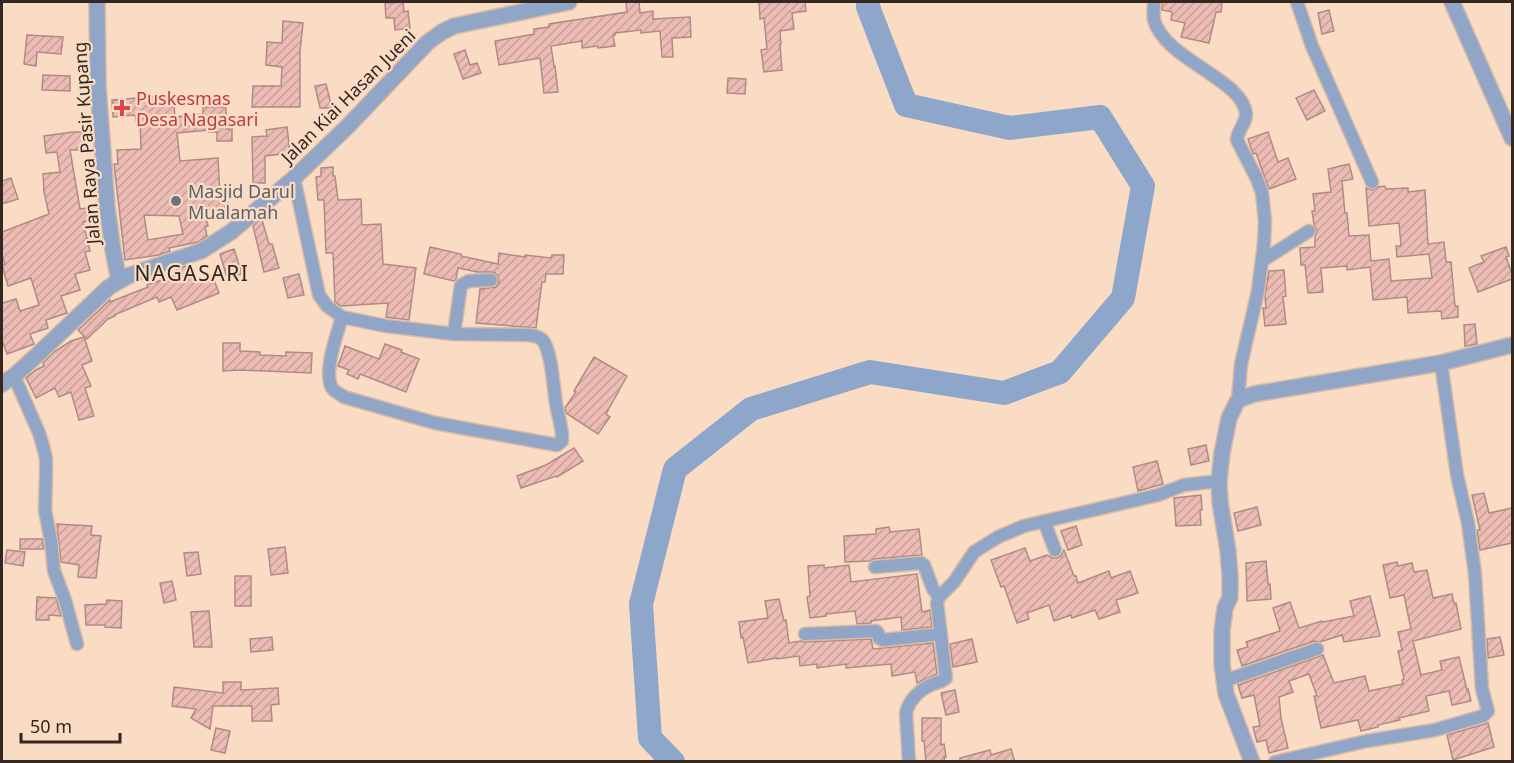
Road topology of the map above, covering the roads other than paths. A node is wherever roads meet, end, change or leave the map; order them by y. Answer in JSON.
{"nodes":[{"id":1,"x":97,"y":2,"type":"edge"},
{"id":2,"x":570,"y":2,"type":"edge"},
{"id":3,"x":1154,"y":2,"type":"edge"},
{"id":4,"x":1297,"y":2,"type":"edge"},
{"id":5,"x":1452,"y":2,"type":"edge"},
{"id":6,"x":543,"y":4,"type":"edge"},
{"id":7,"x":1512,"y":138,"type":"edge"},
{"id":8,"x":294,"y":177,"type":"junction"},
{"id":9,"x":1371,"y":182,"type":"dead end"},
{"id":10,"x":1309,"y":231,"type":"dead end"},
{"id":11,"x":1262,"y":261,"type":"junction"},
{"id":12,"x":119,"y":280,"type":"junction"},
{"id":13,"x":491,"y":280,"type":"dead end"},
{"id":14,"x":342,"y":317,"type":"junction"},
{"id":15,"x":454,"y":334,"type":"junction"},
{"id":16,"x":1512,"y":345,"type":"edge"},
{"id":17,"x":1442,"y":363,"type":"junction"},
{"id":18,"x":8,"y":380,"type":"edge"},
{"id":19,"x":1238,"y":400,"type":"junction"},
{"id":20,"x":1219,"y":481,"type":"junction"},
{"id":21,"x":1044,"y":521,"type":"junction"},
{"id":22,"x":1055,"y":550,"type":"dead end"},
{"id":23,"x":875,"y":567,"type":"dead end"},
{"id":24,"x":939,"y":597,"type":"junction"},
{"id":25,"x":805,"y":634,"type":"dead end"},
{"id":26,"x":941,"y":634,"type":"junction"},
{"id":27,"x":77,"y":644,"type":"dead end"},
{"id":28,"x":1317,"y":649,"type":"dead end"},
{"id":29,"x":1224,"y":681,"type":"junction"},
{"id":30,"x":1276,"y":761,"type":"edge"},
{"id":31,"x":909,"y":762,"type":"edge"},
{"id":32,"x":1252,"y":762,"type":"edge"}],
"edges":[{"from":1,"to":12,"type":"street","name":"Jalan Raya Pasir Kupang"},
{"from":2,"to":6,"type":"street","name":"Jalan Kiai Hasan Jueni"},
{"from":3,"to":11,"type":"street"},
{"from":4,"to":9,"type":"street"},
{"from":5,"to":7,"type":"street"},
{"from":6,"to":8,"type":"street","name":"Jalan Kiai Hasan Jueni"},
{"from":8,"to":12,"type":"street","name":"Jalan Kiai Hasan Jueni"},
{"from":8,"to":14,"type":"street"},
{"from":10,"to":11,"type":"street"},
{"from":11,"to":19,"type":"street"},
{"from":12,"to":18,"type":"street","name":"Jalan Kiai Hasan Jueni"},
{"from":13,"to":15,"type":"street"},
{"from":14,"to":15,"type":"street"},
{"from":14,"to":15,"type":"street"},
{"from":16,"to":17,"type":"street"},
{"from":17,"to":19,"type":"street"},
{"from":17,"to":30,"type":"street"},
{"from":18,"to":27,"type":"street"},
{"from":19,"to":20,"type":"street"},
{"from":20,"to":21,"type":"street"},
{"from":20,"to":29,"type":"street"},
{"from":21,"to":22,"type":"street"},
{"from":21,"to":24,"type":"street"},
{"from":23,"to":24,"type":"street"},
{"from":24,"to":26,"type":"street"},
{"from":25,"to":26,"type":"street"},
{"from":26,"to":31,"type":"street"},
{"from":28,"to":29,"type":"street"},
{"from":29,"to":32,"type":"street"}]}
